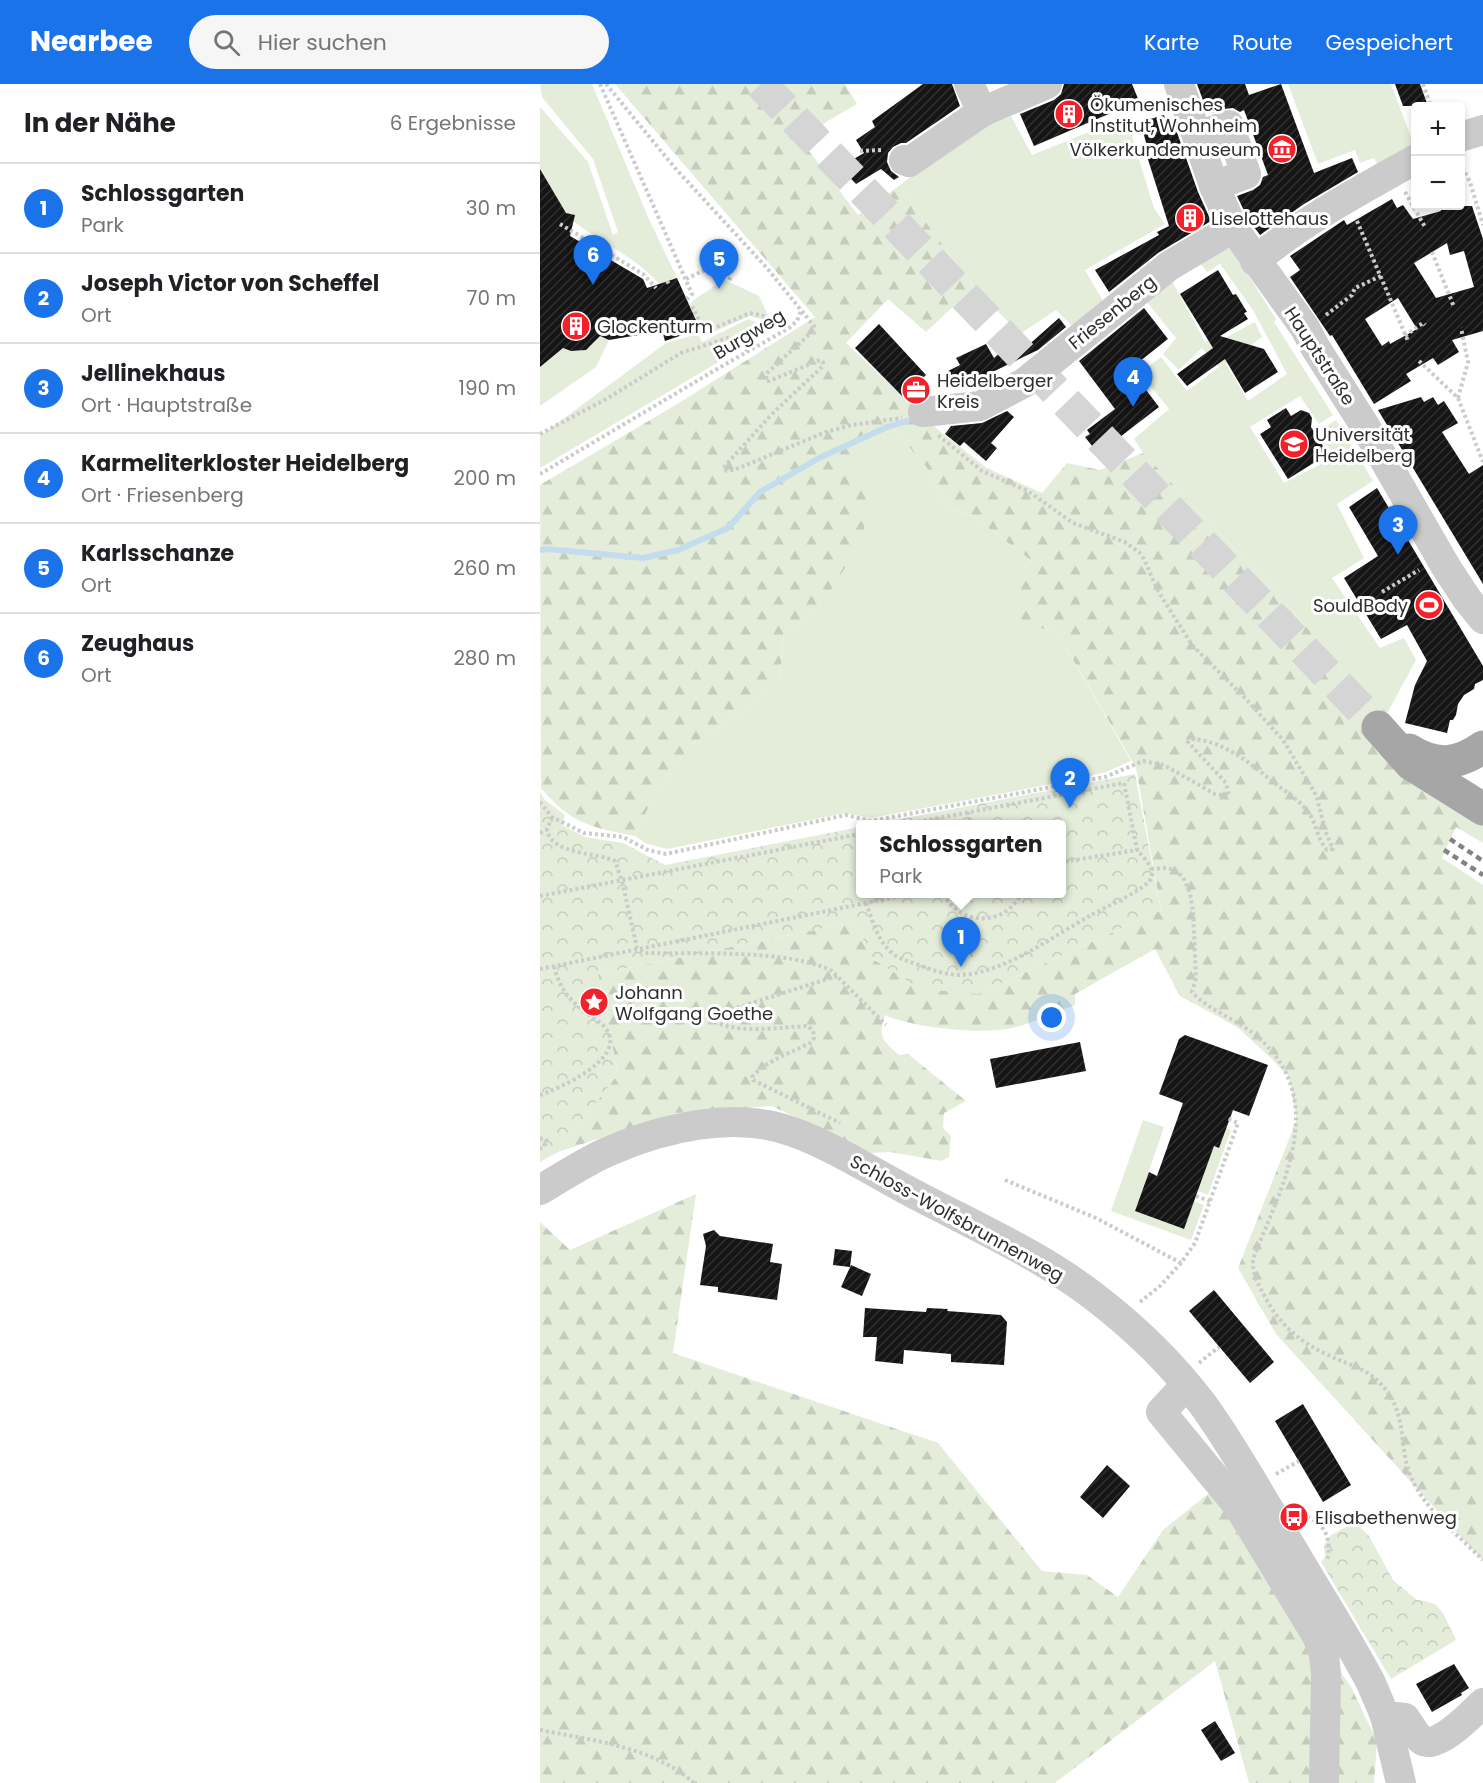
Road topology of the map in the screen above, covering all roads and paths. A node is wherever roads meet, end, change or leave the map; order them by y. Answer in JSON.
{"nodes":[{"id":1,"x":600,"y":84,"type":"edge"},
{"id":2,"x":606,"y":84,"type":"edge"},
{"id":3,"x":969,"y":84,"type":"edge"},
{"id":4,"x":1047,"y":84,"type":"edge"},
{"id":5,"x":1179,"y":84,"type":"edge"},
{"id":6,"x":1423,"y":84,"type":"edge"},
{"id":7,"x":1430,"y":102,"type":"edge"},
{"id":8,"x":982,"y":111,"type":"junction"},
{"id":9,"x":1483,"y":130,"type":"edge"},
{"id":10,"x":1465,"y":136,"type":"edge"},
{"id":11,"x":904,"y":160,"type":"dead end"},
{"id":12,"x":1411,"y":162,"type":"edge"},
{"id":13,"x":1465,"y":177,"type":"edge"},
{"id":14,"x":1402,"y":186,"type":"dead end"},
{"id":15,"x":1347,"y":198,"type":"junction"},
{"id":16,"x":560,"y":224,"type":"dead end"},
{"id":17,"x":1483,"y":225,"type":"edge"},
{"id":18,"x":1233,"y":228,"type":"junction"},
{"id":19,"x":1425,"y":228,"type":"dead end"},
{"id":20,"x":1432,"y":252,"type":"dead end"},
{"id":21,"x":1255,"y":261,"type":"junction"},
{"id":22,"x":722,"y":276,"type":"dead end"},
{"id":23,"x":1381,"y":276,"type":"junction"},
{"id":24,"x":686,"y":279,"type":"junction"},
{"id":25,"x":656,"y":288,"type":"dead end"},
{"id":26,"x":687,"y":299,"type":"dead end"},
{"id":27,"x":1454,"y":307,"type":"dead end"},
{"id":28,"x":692,"y":309,"type":"dead end"},
{"id":29,"x":801,"y":311,"type":"junction"},
{"id":30,"x":768,"y":317,"type":"dead end"},
{"id":31,"x":1425,"y":325,"type":"dead end"},
{"id":32,"x":1305,"y":328,"type":"junction"},
{"id":33,"x":1461,"y":328,"type":"dead end"},
{"id":34,"x":1405,"y":336,"type":"junction"},
{"id":35,"x":1408,"y":341,"type":"dead end"},
{"id":36,"x":748,"y":351,"type":"junction"},
{"id":37,"x":1419,"y":362,"type":"dead end"},
{"id":38,"x":1458,"y":398,"type":"junction"},
{"id":39,"x":923,"y":411,"type":"junction"},
{"id":40,"x":540,"y":434,"type":"edge"},
{"id":41,"x":1483,"y":462,"type":"edge"},
{"id":42,"x":540,"y":474,"type":"edge"},
{"id":43,"x":1440,"y":558,"type":"junction"},
{"id":44,"x":1382,"y":592,"type":"dead end"},
{"id":45,"x":1483,"y":619,"type":"edge"},
{"id":46,"x":1483,"y":747,"type":"edge"},
{"id":47,"x":540,"y":802,"type":"edge"},
{"id":48,"x":1483,"y":809,"type":"edge"},
{"id":49,"x":968,"y":812,"type":"junction"},
{"id":50,"x":552,"y":817,"type":"junction"},
{"id":51,"x":867,"y":820,"type":"edge"},
{"id":52,"x":876,"y":820,"type":"edge"},
{"id":53,"x":930,"y":820,"type":"edge"},
{"id":54,"x":970,"y":820,"type":"edge"},
{"id":55,"x":547,"y":830,"type":"junction"},
{"id":56,"x":540,"y":832,"type":"edge"},
{"id":57,"x":856,"y":835,"type":"edge"},
{"id":58,"x":1137,"y":850,"type":"junction"},
{"id":59,"x":1066,"y":861,"type":"edge"},
{"id":60,"x":1151,"y":869,"type":"junction"},
{"id":61,"x":622,"y":881,"type":"junction"},
{"id":62,"x":540,"y":896,"type":"edge"},
{"id":63,"x":891,"y":898,"type":"edge"},
{"id":64,"x":946,"y":898,"type":"edge"},
{"id":65,"x":1019,"y":898,"type":"edge"},
{"id":66,"x":866,"y":903,"type":"junction"},
{"id":67,"x":637,"y":948,"type":"junction"},
{"id":68,"x":554,"y":966,"type":"junction"},
{"id":69,"x":540,"y":969,"type":"edge"},
{"id":70,"x":837,"y":976,"type":"junction"},
{"id":71,"x":886,"y":1025,"type":"dead end"},
{"id":72,"x":540,"y":1095,"type":"edge"},
{"id":73,"x":1227,"y":1118,"type":"dead end"},
{"id":74,"x":850,"y":1128,"type":"dead end"},
{"id":75,"x":540,"y":1139,"type":"edge"},
{"id":76,"x":540,"y":1149,"type":"edge"},
{"id":77,"x":1005,"y":1180,"type":"dead end"},
{"id":78,"x":540,"y":1190,"type":"edge"},
{"id":79,"x":1196,"y":1196,"type":"dead end"},
{"id":80,"x":1210,"y":1201,"type":"junction"},
{"id":81,"x":1181,"y":1263,"type":"junction"},
{"id":82,"x":1136,"y":1301,"type":"dead end"},
{"id":83,"x":1219,"y":1347,"type":"dead end"},
{"id":84,"x":1193,"y":1377,"type":"junction"},
{"id":85,"x":1299,"y":1461,"type":"dead end"},
{"id":86,"x":1273,"y":1476,"type":"dead end"},
{"id":87,"x":1483,"y":1560,"type":"edge"},
{"id":88,"x":1483,"y":1703,"type":"edge"},
{"id":89,"x":1384,"y":1716,"type":"junction"},
{"id":90,"x":540,"y":1730,"type":"edge"},
{"id":91,"x":1394,"y":1776,"type":"edge"},
{"id":92,"x":694,"y":1783,"type":"edge"},
{"id":93,"x":1324,"y":1783,"type":"edge"}],
"edges":[{"from":1,"to":24,"type":"path"},
{"from":2,"to":29,"type":"path","name":"Burgweg"},
{"from":3,"to":8,"type":"street"},
{"from":4,"to":8,"type":"street"},
{"from":5,"to":18,"type":"street","name":"Hauptstraße"},
{"from":6,"to":7,"type":"path"},
{"from":8,"to":11,"type":"street"},
{"from":9,"to":10,"type":"street"},
{"from":12,"to":15,"type":"street"},
{"from":13,"to":17,"type":"path"},
{"from":14,"to":19,"type":"path"},
{"from":15,"to":21,"type":"street"},
{"from":15,"to":23,"type":"path"},
{"from":16,"to":25,"type":"path"},
{"from":18,"to":21,"type":"street","name":"Hauptstraße"},
{"from":18,"to":39,"type":"street","name":"Friesenberg"},
{"from":20,"to":27,"type":"path"},
{"from":21,"to":32,"type":"street","name":"Hauptstraße"},
{"from":22,"to":24,"type":"path"},
{"from":23,"to":32,"type":"path"},
{"from":23,"to":34,"type":"path"},
{"from":24,"to":26,"type":"path"},
{"from":28,"to":30,"type":"path"},
{"from":29,"to":36,"type":"path","name":"Burgweg"},
{"from":29,"to":39,"type":"path"},
{"from":31,"to":34,"type":"path"},
{"from":32,"to":43,"type":"street","name":"Hauptstraße"},
{"from":33,"to":38,"type":"path"},
{"from":34,"to":35,"type":"path"},
{"from":36,"to":40,"type":"path"},
{"from":36,"to":42,"type":"path","name":"Burgweg"},
{"from":37,"to":38,"type":"path"},
{"from":38,"to":41,"type":"path"},
{"from":39,"to":52,"type":"path"},
{"from":43,"to":44,"type":"path"},
{"from":43,"to":45,"type":"street","name":"Hauptstraße"},
{"from":46,"to":48,"type":"main road"},
{"from":47,"to":50,"type":"path"},
{"from":49,"to":53,"type":"path"},
{"from":49,"to":54,"type":"path"},
{"from":49,"to":58,"type":"path"},
{"from":50,"to":51,"type":"path"},
{"from":50,"to":55,"type":"path"},
{"from":55,"to":56,"type":"path"},
{"from":55,"to":61,"type":"path"},
{"from":57,"to":61,"type":"path"},
{"from":58,"to":59,"type":"path"},
{"from":58,"to":60,"type":"path"},
{"from":60,"to":66,"type":"path"},
{"from":60,"to":87,"type":"path"},
{"from":61,"to":62,"type":"path"},
{"from":61,"to":67,"type":"path"},
{"from":63,"to":66,"type":"path"},
{"from":64,"to":65,"type":"path"},
{"from":66,"to":67,"type":"path"},
{"from":67,"to":68,"type":"path"},
{"from":67,"to":70,"type":"path"},
{"from":68,"to":69,"type":"path"},
{"from":68,"to":72,"type":"path"},
{"from":70,"to":71,"type":"path"},
{"from":70,"to":74,"type":"path"},
{"from":73,"to":80,"type":"path"},
{"from":75,"to":76,"type":"path"},
{"from":77,"to":81,"type":"path"},
{"from":78,"to":84,"type":"street","name":"Schloss-Wolfsbrunnenweg"},
{"from":79,"to":80,"type":"path"},
{"from":80,"to":81,"type":"path"},
{"from":81,"to":82,"type":"path"},
{"from":83,"to":84,"type":"path"},
{"from":84,"to":89,"type":"street","name":"Schloss-Wolfsbrunnenweg"},
{"from":84,"to":93,"type":"street"},
{"from":85,"to":86,"type":"path"},
{"from":88,"to":89,"type":"street"},
{"from":89,"to":91,"type":"street","name":"Schloss-Wolfsbrunnenweg"},
{"from":90,"to":92,"type":"path"}]}
